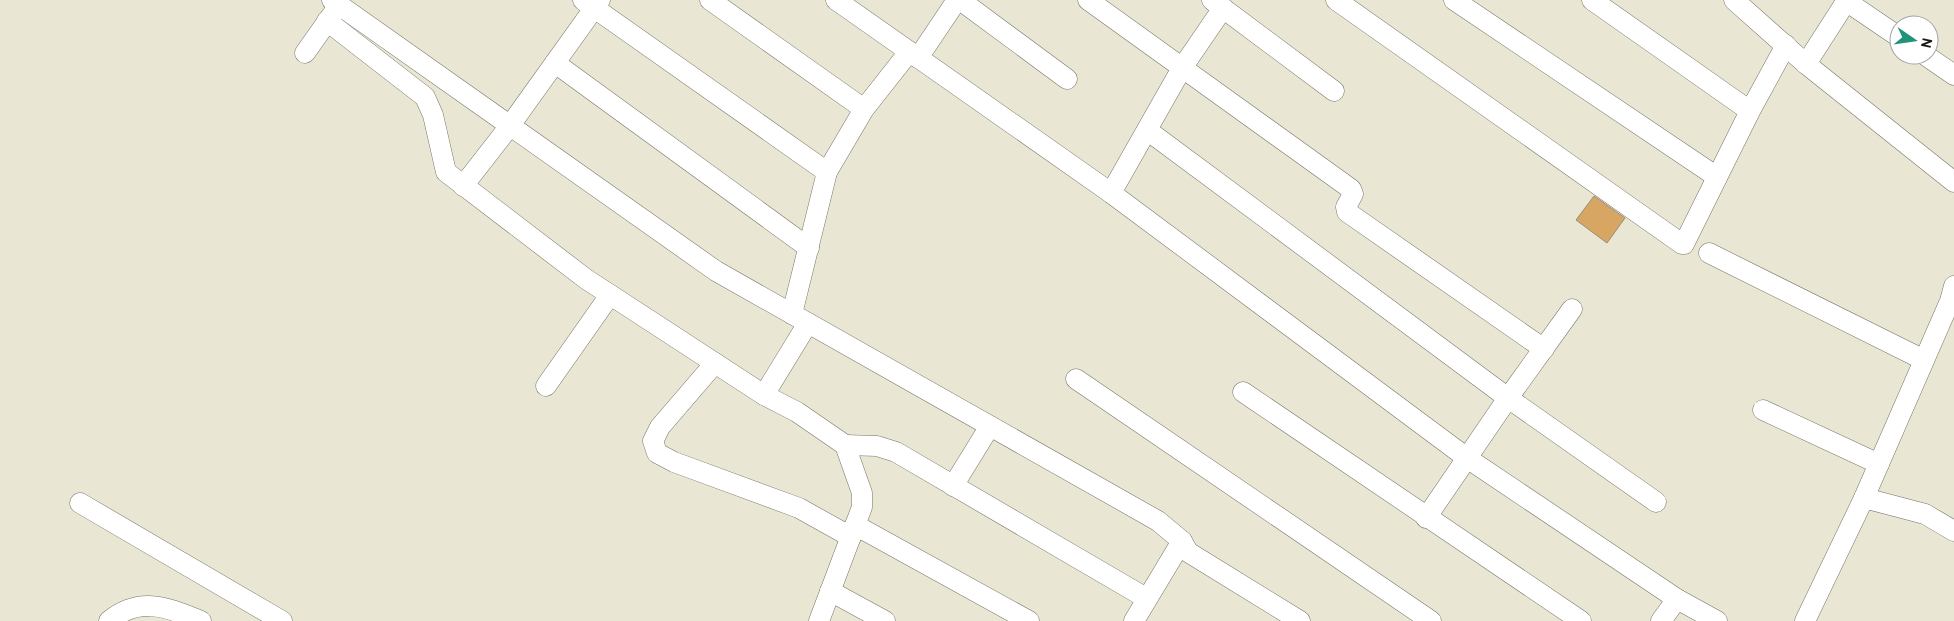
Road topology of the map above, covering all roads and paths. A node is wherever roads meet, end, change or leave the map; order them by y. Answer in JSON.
{"nodes":[{"id":1,"x":710,"y":0,"type":"edge"},
{"id":2,"x":836,"y":0,"type":"edge"},
{"id":3,"x":958,"y":0,"type":"edge"},
{"id":4,"x":1088,"y":0,"type":"edge"},
{"id":5,"x":1336,"y":0,"type":"edge"},
{"id":6,"x":1454,"y":0,"type":"edge"},
{"id":7,"x":1592,"y":0,"type":"edge"},
{"id":8,"x":1734,"y":0,"type":"edge"},
{"id":9,"x":1847,"y":0,"type":"edge"},
{"id":10,"x":338,"y":2,"type":"edge"},
{"id":11,"x":593,"y":3,"type":"edge"},
{"id":12,"x":1218,"y":4,"type":"edge"},
{"id":13,"x":327,"y":21,"type":"junction"},
{"id":14,"x":1889,"y":30,"type":"edge"},
{"id":15,"x":1786,"y":45,"type":"junction"},
{"id":16,"x":305,"y":53,"type":"dead end"},
{"id":17,"x":913,"y":55,"type":"junction"},
{"id":18,"x":555,"y":63,"type":"junction"},
{"id":19,"x":1806,"y":64,"type":"junction"},
{"id":20,"x":1939,"y":64,"type":"edge"},
{"id":21,"x":1182,"y":68,"type":"junction"},
{"id":22,"x":1954,"y":74,"type":"edge"},
{"id":23,"x":1067,"y":79,"type":"dead end"},
{"id":24,"x":1334,"y":91,"type":"dead end"},
{"id":25,"x":864,"y":109,"type":"junction"},
{"id":26,"x":1750,"y":111,"type":"junction"},
{"id":27,"x":509,"y":127,"type":"junction"},
{"id":28,"x":1147,"y":130,"type":"junction"},
{"id":29,"x":827,"y":172,"type":"junction"},
{"id":30,"x":1717,"y":176,"type":"junction"},
{"id":31,"x":1954,"y":182,"type":"edge"},
{"id":32,"x":463,"y":186,"type":"junction"},
{"id":33,"x":1111,"y":193,"type":"junction"},
{"id":34,"x":809,"y":248,"type":"junction"},
{"id":35,"x":1709,"y":253,"type":"dead end"},
{"id":36,"x":610,"y":294,"type":"junction"},
{"id":37,"x":1953,"y":297,"type":"edge"},
{"id":38,"x":1572,"y":309,"type":"dead end"},
{"id":39,"x":800,"y":319,"type":"junction"},
{"id":40,"x":1544,"y":349,"type":"junction"},
{"id":41,"x":1924,"y":360,"type":"junction"},
{"id":42,"x":716,"y":363,"type":"junction"},
{"id":43,"x":1076,"y":379,"type":"dead end"},
{"id":44,"x":546,"y":386,"type":"dead end"},
{"id":45,"x":1242,"y":392,"type":"dead end"},
{"id":46,"x":764,"y":396,"type":"junction"},
{"id":47,"x":1508,"y":398,"type":"junction"},
{"id":48,"x":1763,"y":410,"type":"dead end"},
{"id":49,"x":990,"y":426,"type":"junction"},
{"id":50,"x":845,"y":445,"type":"junction"},
{"id":51,"x":1467,"y":458,"type":"junction"},
{"id":52,"x":1879,"y":464,"type":"junction"},
{"id":53,"x":954,"y":486,"type":"junction"},
{"id":54,"x":1864,"y":498,"type":"junction"},
{"id":55,"x":1656,"y":502,"type":"dead end"},
{"id":56,"x":80,"y":503,"type":"dead end"},
{"id":57,"x":1426,"y":518,"type":"junction"},
{"id":58,"x":853,"y":531,"type":"junction"},
{"id":59,"x":1954,"y":531,"type":"edge"},
{"id":60,"x":1182,"y":541,"type":"junction"},
{"id":61,"x":830,"y":591,"type":"junction"},
{"id":62,"x":1146,"y":598,"type":"junction"},
{"id":63,"x":1677,"y":599,"type":"junction"},
{"id":64,"x":110,"y":621,"type":"edge"},
{"id":65,"x":202,"y":621,"type":"edge"},
{"id":66,"x":282,"y":621,"type":"edge"},
{"id":67,"x":819,"y":621,"type":"edge"},
{"id":68,"x":885,"y":621,"type":"edge"},
{"id":69,"x":1029,"y":621,"type":"edge"},
{"id":70,"x":1134,"y":621,"type":"edge"},
{"id":71,"x":1300,"y":621,"type":"edge"},
{"id":72,"x":1431,"y":621,"type":"edge"},
{"id":73,"x":1580,"y":621,"type":"edge"},
{"id":74,"x":1661,"y":621,"type":"edge"},
{"id":75,"x":1717,"y":621,"type":"edge"},
{"id":76,"x":1805,"y":621,"type":"edge"}],
"edges":[{"from":1,"to":25,"type":"street"},
{"from":2,"to":17,"type":"street"},
{"from":3,"to":17,"type":"street"},
{"from":3,"to":23,"type":"street"},
{"from":4,"to":21,"type":"street"},
{"from":5,"to":30,"type":"street"},
{"from":6,"to":30,"type":"street"},
{"from":7,"to":26,"type":"street"},
{"from":8,"to":15,"type":"street"},
{"from":9,"to":14,"type":"street"},
{"from":9,"to":19,"type":"street"},
{"from":10,"to":13,"type":"street"},
{"from":10,"to":27,"type":"street"},
{"from":11,"to":18,"type":"street"},
{"from":11,"to":29,"type":"street"},
{"from":12,"to":21,"type":"street"},
{"from":12,"to":24,"type":"street"},
{"from":13,"to":16,"type":"street"},
{"from":13,"to":32,"type":"street"},
{"from":15,"to":19,"type":"street"},
{"from":15,"to":26,"type":"street"},
{"from":17,"to":25,"type":"street"},
{"from":17,"to":33,"type":"street"},
{"from":18,"to":27,"type":"street"},
{"from":18,"to":34,"type":"street"},
{"from":19,"to":31,"type":"street"},
{"from":20,"to":22,"type":"street"},
{"from":21,"to":28,"type":"street"},
{"from":21,"to":40,"type":"street"},
{"from":25,"to":29,"type":"street"},
{"from":26,"to":30,"type":"street"},
{"from":27,"to":32,"type":"street"},
{"from":27,"to":39,"type":"street"},
{"from":28,"to":33,"type":"street"},
{"from":28,"to":47,"type":"street"},
{"from":29,"to":34,"type":"street"},
{"from":32,"to":36,"type":"street"},
{"from":33,"to":51,"type":"street"},
{"from":34,"to":39,"type":"street"},
{"from":35,"to":41,"type":"street"},
{"from":36,"to":42,"type":"street"},
{"from":36,"to":44,"type":"street"},
{"from":37,"to":41,"type":"street"},
{"from":38,"to":40,"type":"street"},
{"from":39,"to":46,"type":"street"},
{"from":39,"to":49,"type":"street"},
{"from":40,"to":47,"type":"street"},
{"from":41,"to":52,"type":"street"},
{"from":42,"to":46,"type":"street"},
{"from":42,"to":58,"type":"street"},
{"from":43,"to":72,"type":"street"},
{"from":45,"to":57,"type":"street"},
{"from":46,"to":50,"type":"street"},
{"from":47,"to":51,"type":"street"},
{"from":47,"to":55,"type":"street"},
{"from":48,"to":52,"type":"street"},
{"from":49,"to":53,"type":"street"},
{"from":49,"to":60,"type":"street"},
{"from":50,"to":53,"type":"street"},
{"from":50,"to":58,"type":"street"},
{"from":51,"to":57,"type":"street"},
{"from":51,"to":63,"type":"street"},
{"from":52,"to":54,"type":"street"},
{"from":53,"to":62,"type":"street"},
{"from":54,"to":59,"type":"street"},
{"from":54,"to":76,"type":"street"},
{"from":56,"to":66,"type":"street"},
{"from":57,"to":73,"type":"street"},
{"from":58,"to":61,"type":"street"},
{"from":58,"to":69,"type":"street"},
{"from":60,"to":62,"type":"street"},
{"from":60,"to":71,"type":"street"},
{"from":61,"to":67,"type":"street"},
{"from":61,"to":68,"type":"street"},
{"from":62,"to":70,"type":"street"},
{"from":63,"to":74,"type":"street"},
{"from":63,"to":75,"type":"street"},
{"from":64,"to":65,"type":"street"}]}
